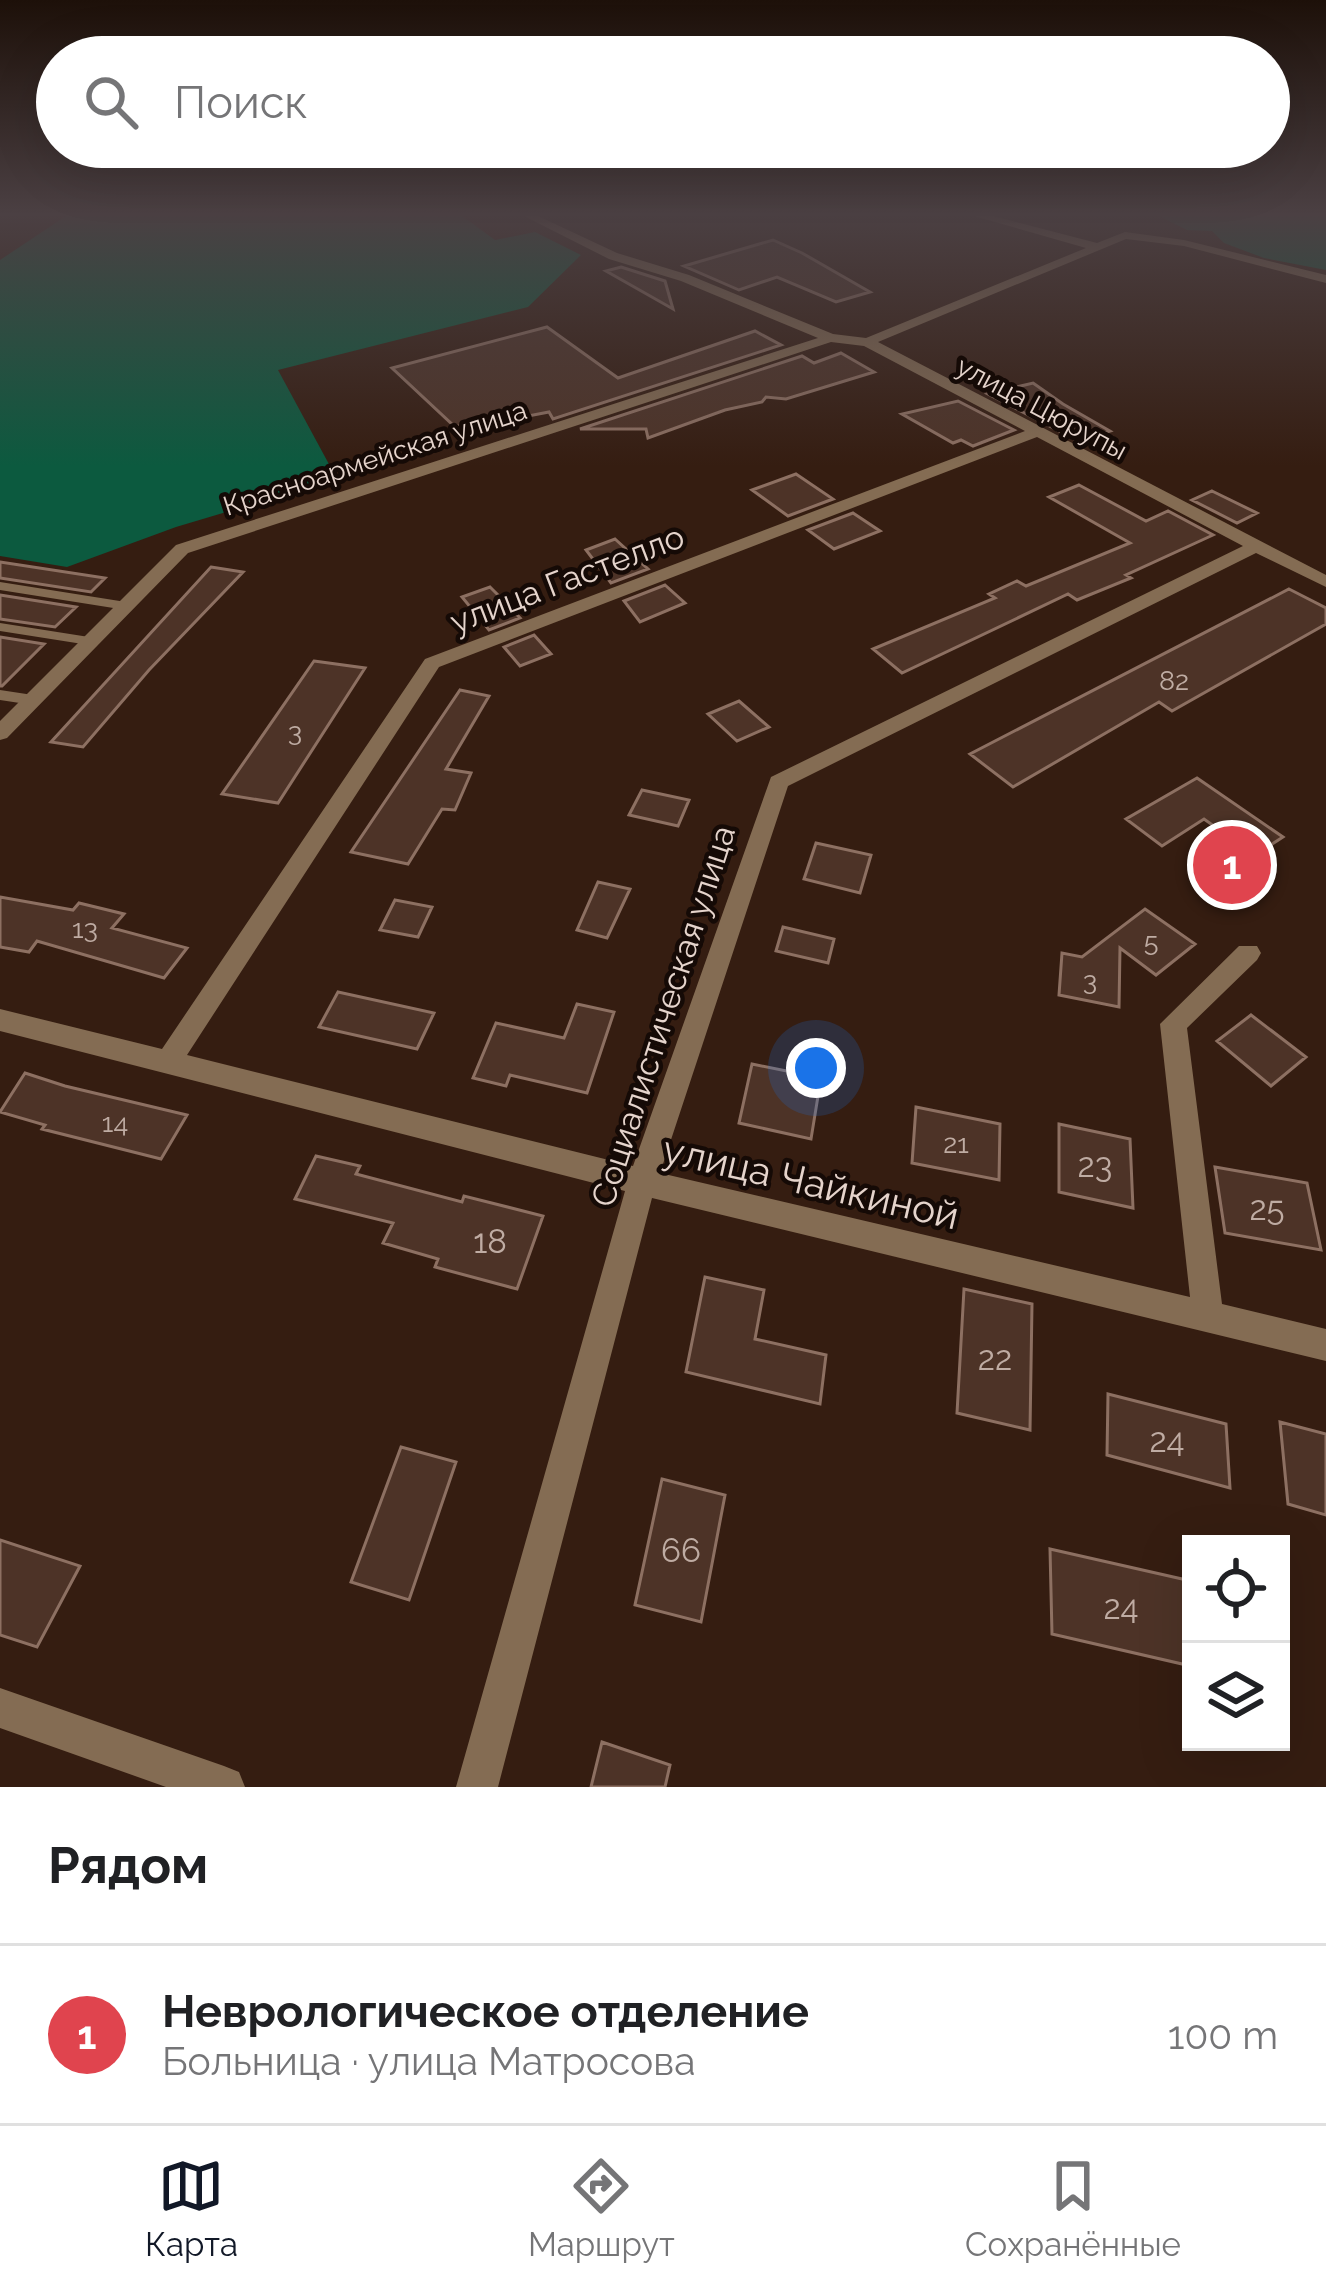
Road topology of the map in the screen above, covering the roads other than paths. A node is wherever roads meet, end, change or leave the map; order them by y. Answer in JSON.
{"nodes":[{"id":1,"x":737,"y":299,"type":"edge"},
{"id":2,"x":971,"y":299,"type":"edge"},
{"id":3,"x":830,"y":338,"type":"junction"},
{"id":4,"x":867,"y":342,"type":"junction"},
{"id":5,"x":1036,"y":432,"type":"junction"},
{"id":6,"x":1256,"y":546,"type":"junction"},
{"id":7,"x":1326,"y":582,"type":"edge"},
{"id":8,"x":0,"y":586,"type":"edge"},
{"id":9,"x":126,"y":606,"type":"junction"},
{"id":10,"x":0,"y":627,"type":"edge"},
{"id":11,"x":89,"y":641,"type":"junction"},
{"id":12,"x":0,"y":694,"type":"edge"},
{"id":13,"x":33,"y":700,"type":"junction"},
{"id":14,"x":0,"y":734,"type":"edge"},
{"id":15,"x":1249,"y":953,"type":"dead end"},
{"id":16,"x":0,"y":1020,"type":"edge"},
{"id":17,"x":168,"y":1062,"type":"junction"},
{"id":18,"x":642,"y":1182,"type":"junction"},
{"id":19,"x":1208,"y":1317,"type":"junction"},
{"id":20,"x":1326,"y":1345,"type":"edge"},
{"id":21,"x":0,"y":1708,"type":"edge"},
{"id":22,"x":224,"y":1787,"type":"edge"},
{"id":23,"x":477,"y":1787,"type":"edge"}],
"edges":[{"from":1,"to":3,"type":"street","name":"улица Цюрупы"},
{"from":2,"to":4,"type":"street"},
{"from":3,"to":4,"type":"street","name":"улица Цюрупы"},
{"from":3,"to":9,"type":"street","name":"Красноармейская улица"},
{"from":4,"to":5,"type":"street","name":"улица Цюрупы"},
{"from":5,"to":6,"type":"street","name":"улица Цюрупы"},
{"from":5,"to":17,"type":"street","name":"улица Гастелло"},
{"from":6,"to":7,"type":"street","name":"улица Цюрупы"},
{"from":6,"to":18,"type":"street","name":"Социалистическая улица"},
{"from":8,"to":9,"type":"lane"},
{"from":9,"to":11,"type":"street","name":"Красноармейская улица"},
{"from":10,"to":11,"type":"lane"},
{"from":11,"to":13,"type":"street","name":"Красноармейская улица"},
{"from":12,"to":13,"type":"lane"},
{"from":13,"to":14,"type":"street","name":"Красноармейская улица"},
{"from":15,"to":19,"type":"street"},
{"from":16,"to":17,"type":"street","name":"улица Чайкиной"},
{"from":17,"to":18,"type":"street","name":"улица Чайкиной"},
{"from":18,"to":19,"type":"street","name":"улица Чайкиной"},
{"from":18,"to":23,"type":"street","name":"Социалистическая улица"},
{"from":19,"to":20,"type":"street","name":"улица Чайкиной"},
{"from":21,"to":22,"type":"street"}]}
